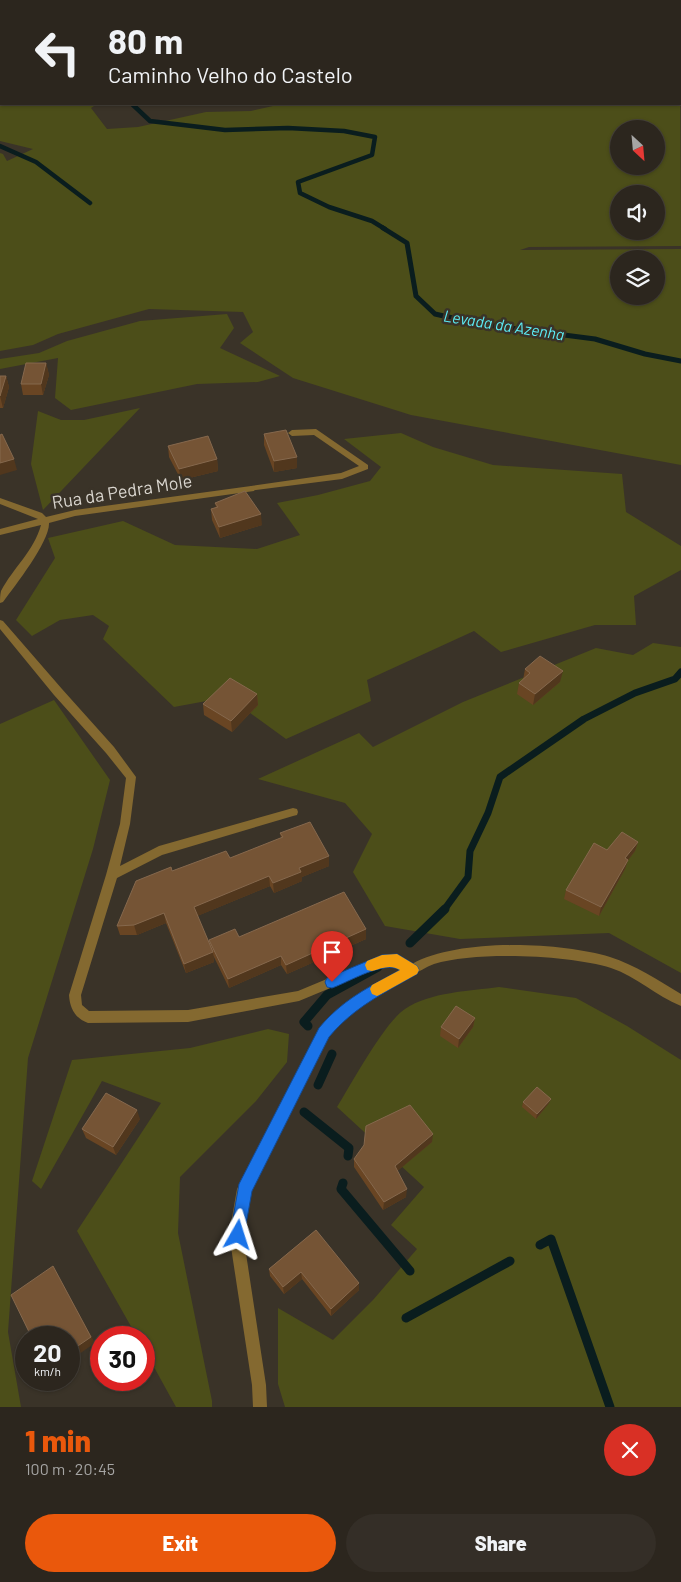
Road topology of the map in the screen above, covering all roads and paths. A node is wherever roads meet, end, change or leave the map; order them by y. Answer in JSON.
{"nodes":[{"id":1,"x":292,"y":433,"type":"dead end"},
{"id":2,"x":0,"y":501,"type":"edge"},
{"id":3,"x":44,"y":522,"type":"junction"},
{"id":4,"x":0,"y":532,"type":"edge"},
{"id":5,"x":0,"y":600,"type":"edge"},
{"id":6,"x":0,"y":623,"type":"edge"},
{"id":7,"x":293,"y":812,"type":"dead end"},
{"id":8,"x":112,"y":875,"type":"junction"},
{"id":9,"x":412,"y":970,"type":"junction"},
{"id":10,"x":681,"y":1000,"type":"edge"},
{"id":11,"x":260,"y":1407,"type":"edge"}],
"edges":[{"from":1,"to":3,"type":"street","name":"Rua da Pedra Mole"},
{"from":2,"to":3,"type":"street"},
{"from":3,"to":4,"type":"street","name":"Rua da Pedra Mole"},
{"from":3,"to":5,"type":"street"},
{"from":6,"to":8,"type":"street"},
{"from":7,"to":8,"type":"street"},
{"from":8,"to":9,"type":"street"},
{"from":9,"to":10,"type":"street"},
{"from":9,"to":11,"type":"street"}]}
